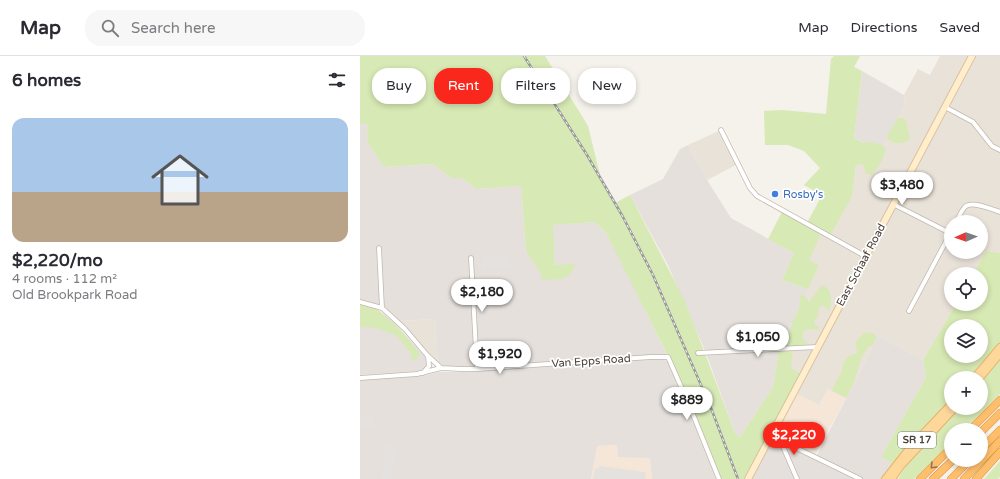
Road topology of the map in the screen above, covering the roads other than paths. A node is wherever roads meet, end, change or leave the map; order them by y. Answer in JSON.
{"nodes":[{"id":1,"x":972,"y":56,"type":"edge"},
{"id":2,"x":945,"y":107,"type":"junction"},
{"id":3,"x":721,"y":130,"type":"dead end"},
{"id":4,"x":1000,"y":150,"type":"edge"},
{"id":5,"x":893,"y":204,"type":"junction"},
{"id":6,"x":1000,"y":212,"type":"edge"},
{"id":7,"x":960,"y":215,"type":"edge"},
{"id":8,"x":944,"y":230,"type":"edge"},
{"id":9,"x":944,"y":246,"type":"edge"},
{"id":10,"x":379,"y":248,"type":"dead end"},
{"id":11,"x":865,"y":256,"type":"junction"},
{"id":12,"x":471,"y":258,"type":"dead end"},
{"id":13,"x":360,"y":302,"type":"edge"},
{"id":14,"x":382,"y":308,"type":"junction"},
{"id":15,"x":909,"y":311,"type":"dead end"},
{"id":16,"x":817,"y":347,"type":"junction"},
{"id":17,"x":1000,"y":347,"type":"edge"},
{"id":18,"x":698,"y":353,"type":"dead end"},
{"id":19,"x":1000,"y":354,"type":"edge"},
{"id":20,"x":428,"y":356,"type":"junction"},
{"id":21,"x":441,"y":368,"type":"junction"},
{"id":22,"x":477,"y":369,"type":"junction"},
{"id":23,"x":980,"y":371,"type":"edge"},
{"id":24,"x":986,"y":371,"type":"edge"},
{"id":25,"x":423,"y":373,"type":"junction"},
{"id":26,"x":360,"y":378,"type":"edge"},
{"id":27,"x":1000,"y":400,"type":"edge"},
{"id":28,"x":944,"y":411,"type":"edge"},
{"id":29,"x":1000,"y":413,"type":"edge"},
{"id":30,"x":949,"y":415,"type":"edge"},
{"id":31,"x":977,"y":423,"type":"edge"},
{"id":32,"x":988,"y":425,"type":"edge"},
{"id":33,"x":775,"y":428,"type":"junction"},
{"id":34,"x":1000,"y":430,"type":"edge"},
{"id":35,"x":782,"y":440,"type":"junction"},
{"id":36,"x":1000,"y":441,"type":"edge"},
{"id":37,"x":988,"y":442,"type":"edge"},
{"id":38,"x":1000,"y":452,"type":"edge"},
{"id":39,"x":944,"y":455,"type":"edge"},
{"id":40,"x":945,"y":467,"type":"edge"},
{"id":41,"x":963,"y":467,"type":"edge"},
{"id":42,"x":719,"y":479,"type":"edge"},
{"id":43,"x":748,"y":479,"type":"edge"},
{"id":44,"x":797,"y":479,"type":"edge"},
{"id":45,"x":860,"y":479,"type":"edge"},
{"id":46,"x":885,"y":479,"type":"edge"},
{"id":47,"x":892,"y":479,"type":"edge"},
{"id":48,"x":920,"y":479,"type":"edge"},
{"id":49,"x":933,"y":479,"type":"edge"},
{"id":50,"x":951,"y":479,"type":"edge"},
{"id":51,"x":964,"y":479,"type":"edge"},
{"id":52,"x":976,"y":479,"type":"edge"}],
"edges":[{"from":1,"to":2,"type":"street","name":"East Schaaf Road"},
{"from":2,"to":4,"type":"street"},
{"from":2,"to":5,"type":"street","name":"East Schaaf Road"},
{"from":3,"to":11,"type":"street"},
{"from":5,"to":8,"type":"street"},
{"from":5,"to":11,"type":"street","name":"East Schaaf Road"},
{"from":6,"to":7,"type":"street"},
{"from":9,"to":15,"type":"street"},
{"from":10,"to":14,"type":"street"},
{"from":11,"to":16,"type":"street","name":"East Schaaf Road"},
{"from":12,"to":22,"type":"street"},
{"from":13,"to":14,"type":"street"},
{"from":14,"to":20,"type":"street"},
{"from":16,"to":18,"type":"street"},
{"from":16,"to":33,"type":"street","name":"East Schaaf Road"},
{"from":17,"to":23,"type":"main road"},
{"from":19,"to":24,"type":"main road"},
{"from":20,"to":21,"type":"street"},
{"from":20,"to":25,"type":"street"},
{"from":21,"to":22,"type":"street","name":"Van Epps Road"},
{"from":21,"to":25,"type":"street"},
{"from":22,"to":42,"type":"street","name":"Van Epps Road"},
{"from":25,"to":26,"type":"street"},
{"from":27,"to":31,"type":"highway"},
{"from":28,"to":46,"type":"main road","number":"SR 17"},
{"from":29,"to":32,"type":"highway"},
{"from":30,"to":47,"type":"main road","number":"SR 17"},
{"from":33,"to":35,"type":"street"},
{"from":33,"to":43,"type":"street","name":"East Schaaf Road"},
{"from":34,"to":37,"type":"highway"},
{"from":35,"to":44,"type":"street"},
{"from":35,"to":45,"type":"street"},
{"from":36,"to":51,"type":"highway"},
{"from":38,"to":52,"type":"highway"},
{"from":39,"to":48,"type":"highway","one_way":true},
{"from":40,"to":49,"type":"highway"},
{"from":41,"to":50,"type":"highway"}]}
